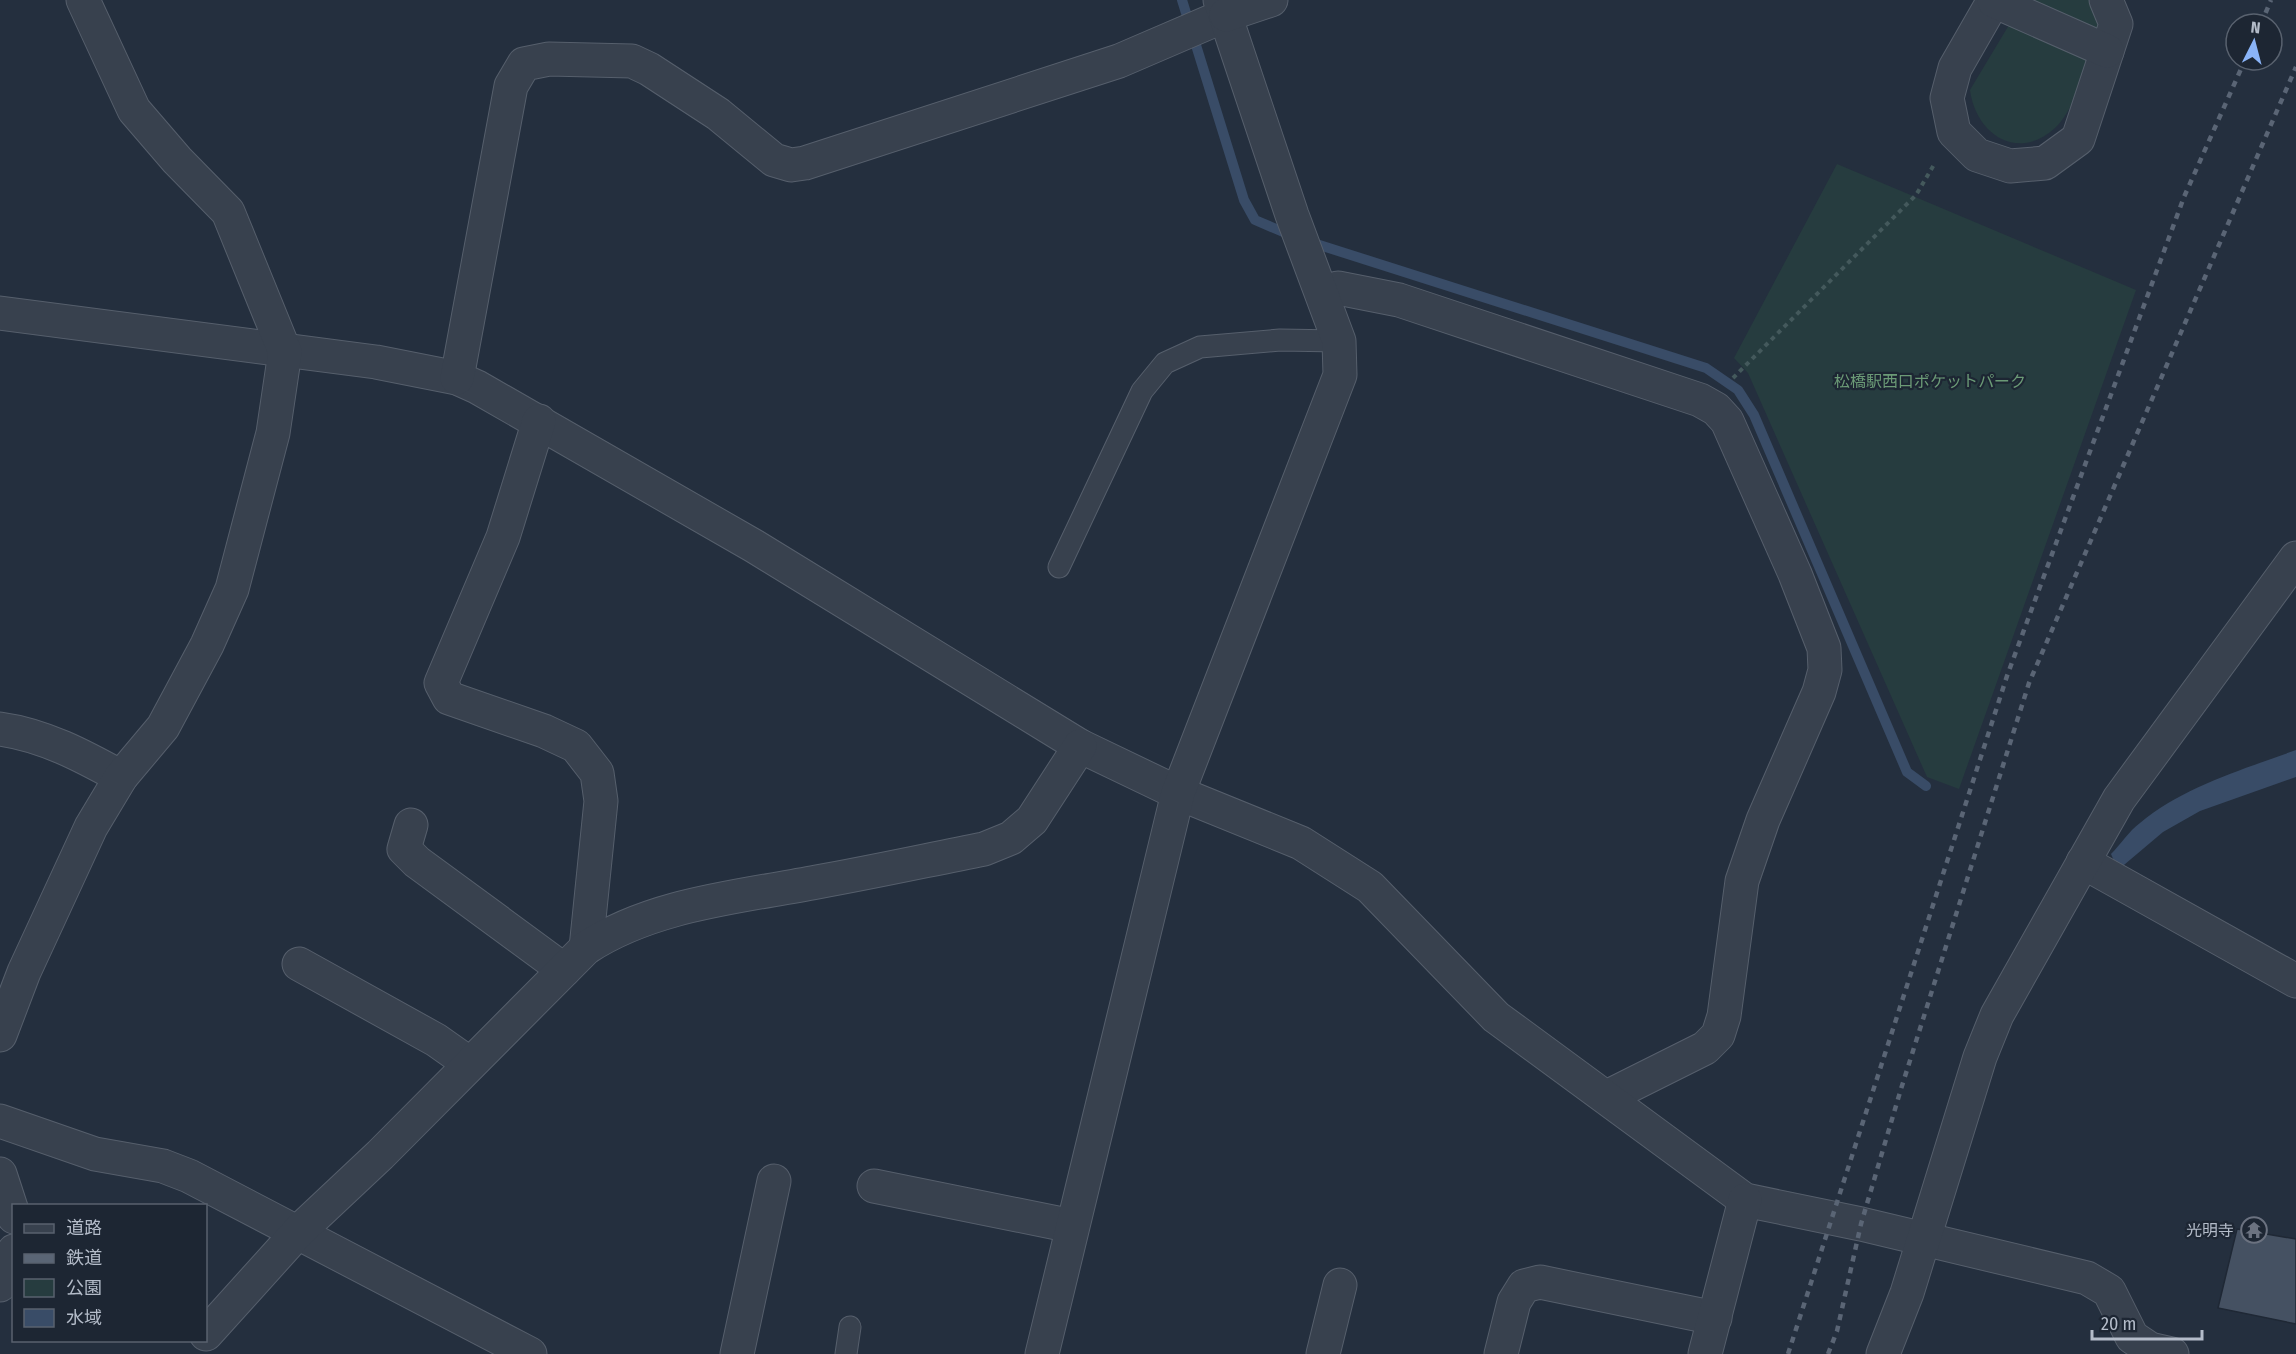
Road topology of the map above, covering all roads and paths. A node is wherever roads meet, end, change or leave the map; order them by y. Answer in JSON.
{"nodes":[{"id":1,"x":83,"y":0,"type":"edge"},
{"id":2,"x":1271,"y":0,"type":"edge"},
{"id":3,"x":1995,"y":0,"type":"edge"},
{"id":4,"x":2106,"y":0,"type":"edge"},
{"id":5,"x":1208,"y":18,"type":"edge"},
{"id":6,"x":2107,"y":51,"type":"junction"},
{"id":7,"x":1954,"y":132,"type":"junction"},
{"id":8,"x":1322,"y":292,"type":"junction"},
{"id":9,"x":0,"y":313,"type":"edge"},
{"id":10,"x":1339,"y":341,"type":"junction"},
{"id":11,"x":285,"y":352,"type":"junction"},
{"id":12,"x":1737,"y":372,"type":"dead end"},
{"id":13,"x":457,"y":378,"type":"junction"},
{"id":14,"x":539,"y":421,"type":"junction"},
{"id":15,"x":2296,"y":558,"type":"edge"},
{"id":16,"x":1059,"y":567,"type":"dead end"},
{"id":17,"x":0,"y":729,"type":"edge"},
{"id":18,"x":1080,"y":746,"type":"junction"},
{"id":19,"x":121,"y":777,"type":"junction"},
{"id":20,"x":1178,"y":793,"type":"junction"},
{"id":21,"x":411,"y":825,"type":"dead end"},
{"id":22,"x":2083,"y":862,"type":"junction"},
{"id":23,"x":575,"y":959,"type":"junction"},
{"id":24,"x":299,"y":964,"type":"dead end"},
{"id":25,"x":2296,"y":981,"type":"edge"},
{"id":26,"x":0,"y":1035,"type":"edge"},
{"id":27,"x":470,"y":1064,"type":"junction"},
{"id":28,"x":1607,"y":1097,"type":"junction"},
{"id":29,"x":0,"y":1121,"type":"edge"},
{"id":30,"x":0,"y":1174,"type":"edge"},
{"id":31,"x":774,"y":1181,"type":"dead end"},
{"id":32,"x":874,"y":1186,"type":"dead end"},
{"id":33,"x":1745,"y":1200,"type":"junction"},
{"id":34,"x":12,"y":1211,"type":"edge"},
{"id":35,"x":1072,"y":1226,"type":"junction"},
{"id":36,"x":298,"y":1232,"type":"junction"},
{"id":37,"x":1923,"y":1239,"type":"junction"},
{"id":38,"x":12,"y":1256,"type":"edge"},
{"id":39,"x":0,"y":1285,"type":"edge"},
{"id":40,"x":1340,"y":1285,"type":"dead end"},
{"id":41,"x":1715,"y":1318,"type":"junction"},
{"id":42,"x":2126,"y":1322,"type":"junction"},
{"id":43,"x":850,"y":1327,"type":"dead end"},
{"id":44,"x":207,"y":1333,"type":"edge"},
{"id":45,"x":200,"y":1342,"type":"edge"},
{"id":46,"x":189,"y":1354,"type":"edge"},
{"id":47,"x":530,"y":1354,"type":"edge"},
{"id":48,"x":737,"y":1354,"type":"edge"},
{"id":49,"x":846,"y":1354,"type":"edge"},
{"id":50,"x":1042,"y":1354,"type":"edge"},
{"id":51,"x":1323,"y":1354,"type":"edge"},
{"id":52,"x":1502,"y":1354,"type":"edge"},
{"id":53,"x":1705,"y":1354,"type":"edge"},
{"id":54,"x":1883,"y":1354,"type":"edge"},
{"id":55,"x":2114,"y":1354,"type":"edge"},
{"id":56,"x":2172,"y":1354,"type":"edge"}],
"edges":[{"from":1,"to":11,"type":"street"},
{"from":2,"to":5,"type":"street"},
{"from":3,"to":6,"type":"street"},
{"from":3,"to":7,"type":"street"},
{"from":4,"to":6,"type":"street"},
{"from":5,"to":8,"type":"street"},
{"from":5,"to":13,"type":"street"},
{"from":6,"to":7,"type":"street"},
{"from":7,"to":12,"type":"path"},
{"from":8,"to":10,"type":"street"},
{"from":8,"to":28,"type":"street"},
{"from":9,"to":11,"type":"street"},
{"from":10,"to":16,"type":"lane"},
{"from":10,"to":20,"type":"street"},
{"from":11,"to":13,"type":"street"},
{"from":11,"to":19,"type":"street"},
{"from":13,"to":14,"type":"street"},
{"from":14,"to":18,"type":"street"},
{"from":14,"to":23,"type":"street"},
{"from":15,"to":22,"type":"street"},
{"from":17,"to":19,"type":"street"},
{"from":18,"to":20,"type":"street"},
{"from":18,"to":23,"type":"street"},
{"from":19,"to":26,"type":"street"},
{"from":20,"to":28,"type":"street"},
{"from":20,"to":35,"type":"street"},
{"from":21,"to":23,"type":"street"},
{"from":22,"to":25,"type":"street"},
{"from":22,"to":37,"type":"street"},
{"from":23,"to":27,"type":"street"},
{"from":24,"to":27,"type":"street"},
{"from":27,"to":36,"type":"street"},
{"from":28,"to":33,"type":"street"},
{"from":29,"to":36,"type":"street"},
{"from":30,"to":34,"type":"street"},
{"from":31,"to":48,"type":"street"},
{"from":32,"to":35,"type":"street"},
{"from":33,"to":37,"type":"street"},
{"from":33,"to":41,"type":"street"},
{"from":35,"to":50,"type":"street"},
{"from":36,"to":44,"type":"street"},
{"from":36,"to":47,"type":"street"},
{"from":37,"to":42,"type":"street"},
{"from":37,"to":54,"type":"street"},
{"from":38,"to":39,"type":"street"},
{"from":40,"to":51,"type":"street"},
{"from":41,"to":52,"type":"street"},
{"from":41,"to":53,"type":"street"},
{"from":42,"to":55,"type":"street"},
{"from":42,"to":56,"type":"street"},
{"from":43,"to":49,"type":"lane"},
{"from":45,"to":46,"type":"street"}]}
